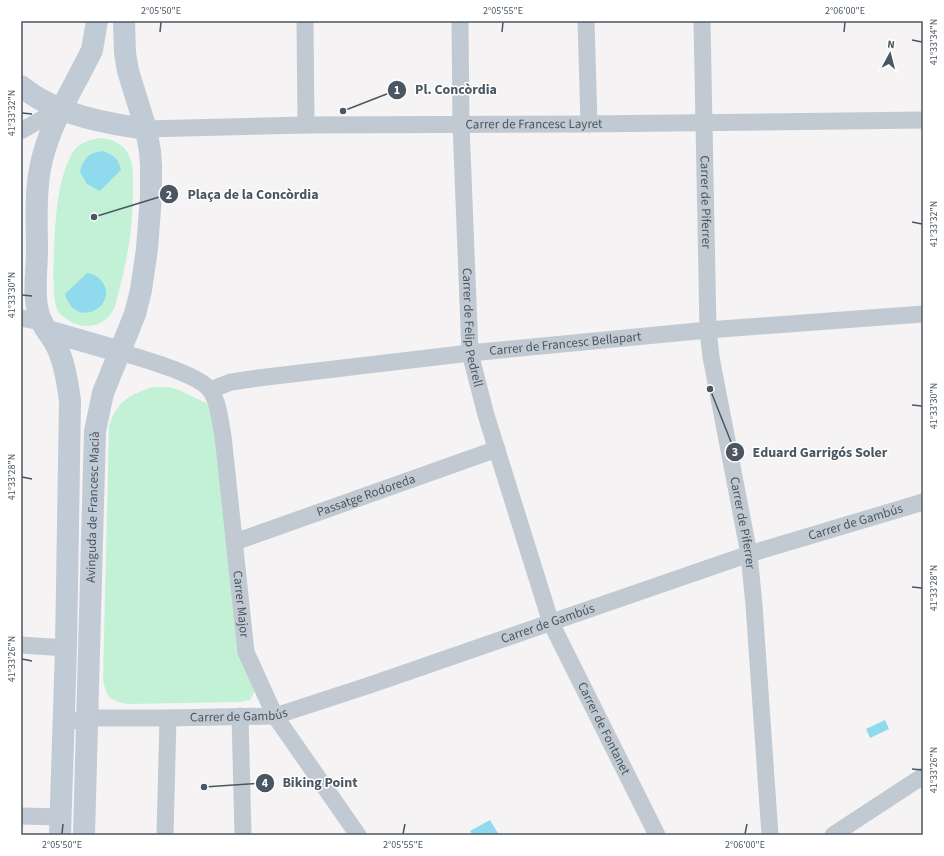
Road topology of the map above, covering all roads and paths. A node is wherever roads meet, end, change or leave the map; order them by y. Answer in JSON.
{"nodes":[{"id":1,"x":97,"y":21,"type":"edge"},
{"id":2,"x":124,"y":21,"type":"edge"},
{"id":3,"x":305,"y":21,"type":"edge"},
{"id":4,"x":460,"y":21,"type":"edge"},
{"id":5,"x":586,"y":21,"type":"edge"},
{"id":6,"x":702,"y":21,"type":"edge"},
{"id":7,"x":21,"y":86,"type":"edge"},
{"id":8,"x":61,"y":108,"type":"junction"},
{"id":9,"x":923,"y":120,"type":"edge"},
{"id":10,"x":704,"y":123,"type":"junction"},
{"id":11,"x":461,"y":124,"type":"junction"},
{"id":12,"x":589,"y":124,"type":"junction"},
{"id":13,"x":306,"y":125,"type":"junction"},
{"id":14,"x":146,"y":129,"type":"junction"},
{"id":15,"x":21,"y":131,"type":"edge"},
{"id":16,"x":923,"y":314,"type":"edge"},
{"id":17,"x":36,"y":324,"type":"edge"},
{"id":18,"x":708,"y":330,"type":"junction"},
{"id":19,"x":121,"y":352,"type":"junction"},
{"id":20,"x":470,"y":353,"type":"junction"},
{"id":21,"x":210,"y":390,"type":"junction"},
{"id":22,"x":497,"y":449,"type":"junction"},
{"id":23,"x":923,"y":502,"type":"edge"},
{"id":24,"x":235,"y":542,"type":"junction"},
{"id":25,"x":749,"y":554,"type":"junction"},
{"id":26,"x":551,"y":622,"type":"junction"},
{"id":27,"x":21,"y":645,"type":"edge"},
{"id":28,"x":66,"y":648,"type":"junction"},
{"id":29,"x":240,"y":716,"type":"junction"},
{"id":30,"x":275,"y":716,"type":"junction"},
{"id":31,"x":86,"y":718,"type":"junction"},
{"id":32,"x":168,"y":718,"type":"junction"},
{"id":33,"x":63,"y":723,"type":"junction"},
{"id":34,"x":923,"y":776,"type":"edge"},
{"id":35,"x":21,"y":816,"type":"edge"},
{"id":36,"x":60,"y":826,"type":"edge"},
{"id":37,"x":84,"y":835,"type":"edge"},
{"id":38,"x":165,"y":835,"type":"edge"},
{"id":39,"x":243,"y":835,"type":"edge"},
{"id":40,"x":358,"y":835,"type":"edge"},
{"id":41,"x":657,"y":835,"type":"edge"},
{"id":42,"x":770,"y":835,"type":"edge"},
{"id":43,"x":833,"y":835,"type":"edge"}],
"edges":[{"from":1,"to":8,"type":"main road"},
{"from":2,"to":14,"type":"main road","name":"Avinguda de Francesc Macià"},
{"from":3,"to":13,"type":"street"},
{"from":4,"to":11,"type":"street","name":"Carrer de Felip Pedrell"},
{"from":5,"to":12,"type":"street"},
{"from":6,"to":10,"type":"street","name":"Carrer de Piferrer"},
{"from":7,"to":8,"type":"main road"},
{"from":8,"to":14,"type":"main road"},
{"from":8,"to":15,"type":"street"},
{"from":8,"to":17,"type":"main road"},
{"from":9,"to":10,"type":"street","name":"Carrer de Francesc Layret"},
{"from":10,"to":12,"type":"street","name":"Carrer de Francesc Layret"},
{"from":10,"to":18,"type":"street","name":"Carrer de Piferrer"},
{"from":11,"to":12,"type":"street","name":"Carrer de Francesc Layret"},
{"from":11,"to":13,"type":"street","name":"Carrer de Francesc Layret"},
{"from":11,"to":20,"type":"street","name":"Carrer de Felip Pedrell"},
{"from":13,"to":14,"type":"street","name":"Carrer de Francesc Layret"},
{"from":14,"to":19,"type":"main road","name":"Avinguda de Francesc Macià"},
{"from":16,"to":18,"type":"street","name":"Carrer de Francesc Bellapart"},
{"from":17,"to":19,"type":"main road"},
{"from":17,"to":28,"type":"main road","name":"Avinguda de Francesc Macià"},
{"from":18,"to":20,"type":"street","name":"Carrer de Francesc Bellapart"},
{"from":18,"to":25,"type":"street","name":"Carrer de Piferrer"},
{"from":19,"to":21,"type":"street"},
{"from":19,"to":31,"type":"main road","name":"Avinguda de Francesc Macià"},
{"from":20,"to":21,"type":"street","name":"Carrer de Francesc Bellapart"},
{"from":20,"to":22,"type":"street","name":"Carrer de Felip Pedrell"},
{"from":21,"to":24,"type":"street","name":"Carrer Major"},
{"from":22,"to":24,"type":"street","name":"Passatge Rodoreda"},
{"from":22,"to":26,"type":"street","name":"Carrer de Felip Pedrell"},
{"from":23,"to":25,"type":"street","name":"Carrer de Gambús"},
{"from":24,"to":30,"type":"street","name":"Carrer Major"},
{"from":25,"to":26,"type":"street","name":"Carrer de Gambús"},
{"from":25,"to":42,"type":"street","name":"Carrer de Piferrer"},
{"from":26,"to":30,"type":"street","name":"Carrer de Gambús"},
{"from":26,"to":41,"type":"street","name":"Carrer de Fontanet"},
{"from":27,"to":28,"type":"street"},
{"from":28,"to":33,"type":"main road","name":"Avinguda de Francesc Macià"},
{"from":29,"to":30,"type":"street","name":"Carrer de Gambús"},
{"from":29,"to":32,"type":"street","name":"Carrer de Gambús"},
{"from":29,"to":39,"type":"street"},
{"from":30,"to":40,"type":"street","name":"Carrer Major"},
{"from":31,"to":32,"type":"street"},
{"from":31,"to":33,"type":"street"},
{"from":31,"to":37,"type":"main road","name":"Avinguda de Francesc Macià"},
{"from":32,"to":38,"type":"street"},
{"from":33,"to":36,"type":"main road","name":"Avinguda de Francesc Macià"},
{"from":34,"to":43,"type":"street"},
{"from":35,"to":36,"type":"street"}]}
